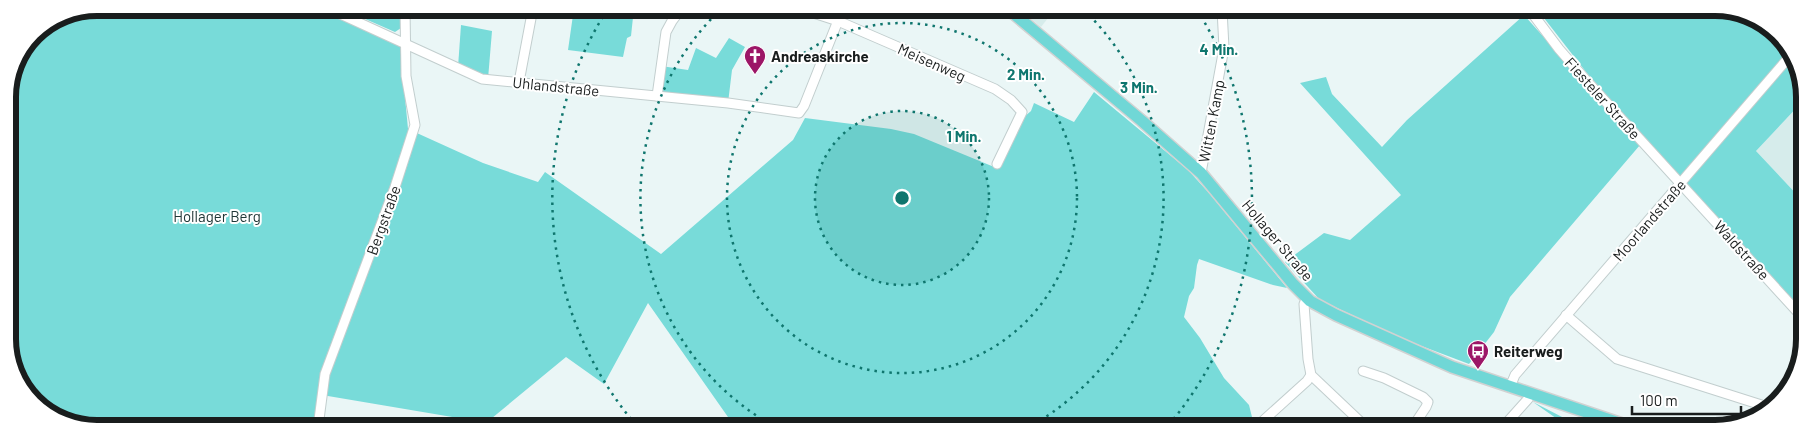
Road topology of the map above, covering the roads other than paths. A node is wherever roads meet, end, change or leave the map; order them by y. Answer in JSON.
{"nodes":[{"id":1,"x":345,"y":16,"type":"edge"},
{"id":2,"x":405,"y":16,"type":"edge"},
{"id":3,"x":530,"y":16,"type":"edge"},
{"id":4,"x":676,"y":16,"type":"edge"},
{"id":5,"x":823,"y":16,"type":"edge"},
{"id":6,"x":840,"y":16,"type":"edge"},
{"id":7,"x":1017,"y":16,"type":"edge"},
{"id":8,"x":1222,"y":16,"type":"edge"},
{"id":9,"x":1534,"y":16,"type":"edge"},
{"id":10,"x":838,"y":21,"type":"junction"},
{"id":11,"x":405,"y":42,"type":"junction"},
{"id":12,"x":1787,"y":60,"type":"edge"},
{"id":13,"x":519,"y":82,"type":"junction"},
{"id":14,"x":657,"y":96,"type":"junction"},
{"id":15,"x":998,"y":164,"type":"dead end"},
{"id":16,"x":1201,"y":173,"type":"junction"},
{"id":17,"x":1681,"y":183,"type":"junction"},
{"id":18,"x":1307,"y":298,"type":"junction"},
{"id":19,"x":1796,"y":310,"type":"edge"},
{"id":20,"x":1566,"y":315,"type":"junction"},
{"id":21,"x":1363,"y":371,"type":"dead end"},
{"id":22,"x":1310,"y":375,"type":"junction"},
{"id":23,"x":1510,"y":386,"type":"junction"},
{"id":24,"x":1530,"y":394,"type":"junction"},
{"id":25,"x":1761,"y":405,"type":"edge"},
{"id":26,"x":319,"y":420,"type":"edge"},
{"id":27,"x":1264,"y":420,"type":"edge"},
{"id":28,"x":1358,"y":420,"type":"edge"},
{"id":29,"x":1417,"y":420,"type":"edge"},
{"id":30,"x":1509,"y":420,"type":"edge"},
{"id":31,"x":1610,"y":420,"type":"edge"}],
"edges":[{"from":1,"to":11,"type":"street","name":"Uhlandstraße"},
{"from":2,"to":11,"type":"street","name":"Bergstraße"},
{"from":3,"to":13,"type":"street"},
{"from":4,"to":14,"type":"street"},
{"from":5,"to":10,"type":"street"},
{"from":6,"to":10,"type":"street"},
{"from":7,"to":16,"type":"main road","name":"Hollager Straße"},
{"from":8,"to":16,"type":"street","name":"Witten Kamp"},
{"from":9,"to":17,"type":"street","name":"Fiesteler Straße"},
{"from":10,"to":14,"type":"street","name":"Uhlandstraße"},
{"from":10,"to":15,"type":"street","name":"Meisenweg"},
{"from":11,"to":13,"type":"street","name":"Uhlandstraße"},
{"from":11,"to":26,"type":"street","name":"Bergstraße"},
{"from":12,"to":17,"type":"street","name":"Moorlandstraße"},
{"from":13,"to":14,"type":"street","name":"Uhlandstraße"},
{"from":16,"to":18,"type":"main road","name":"Hollager Straße"},
{"from":17,"to":19,"type":"street","name":"Waldstraße"},
{"from":17,"to":20,"type":"street","name":"Moorlandstraße"},
{"from":18,"to":22,"type":"street"},
{"from":18,"to":23,"type":"main road","name":"Hollager Straße"},
{"from":20,"to":23,"type":"street","name":"Moorlandstraße"},
{"from":20,"to":25,"type":"street"},
{"from":21,"to":29,"type":"street"},
{"from":22,"to":27,"type":"street"},
{"from":22,"to":28,"type":"street"},
{"from":23,"to":24,"type":"main road","name":"Hollager Straße"},
{"from":24,"to":30,"type":"street"},
{"from":24,"to":31,"type":"main road","name":"Hollager Straße"}]}
